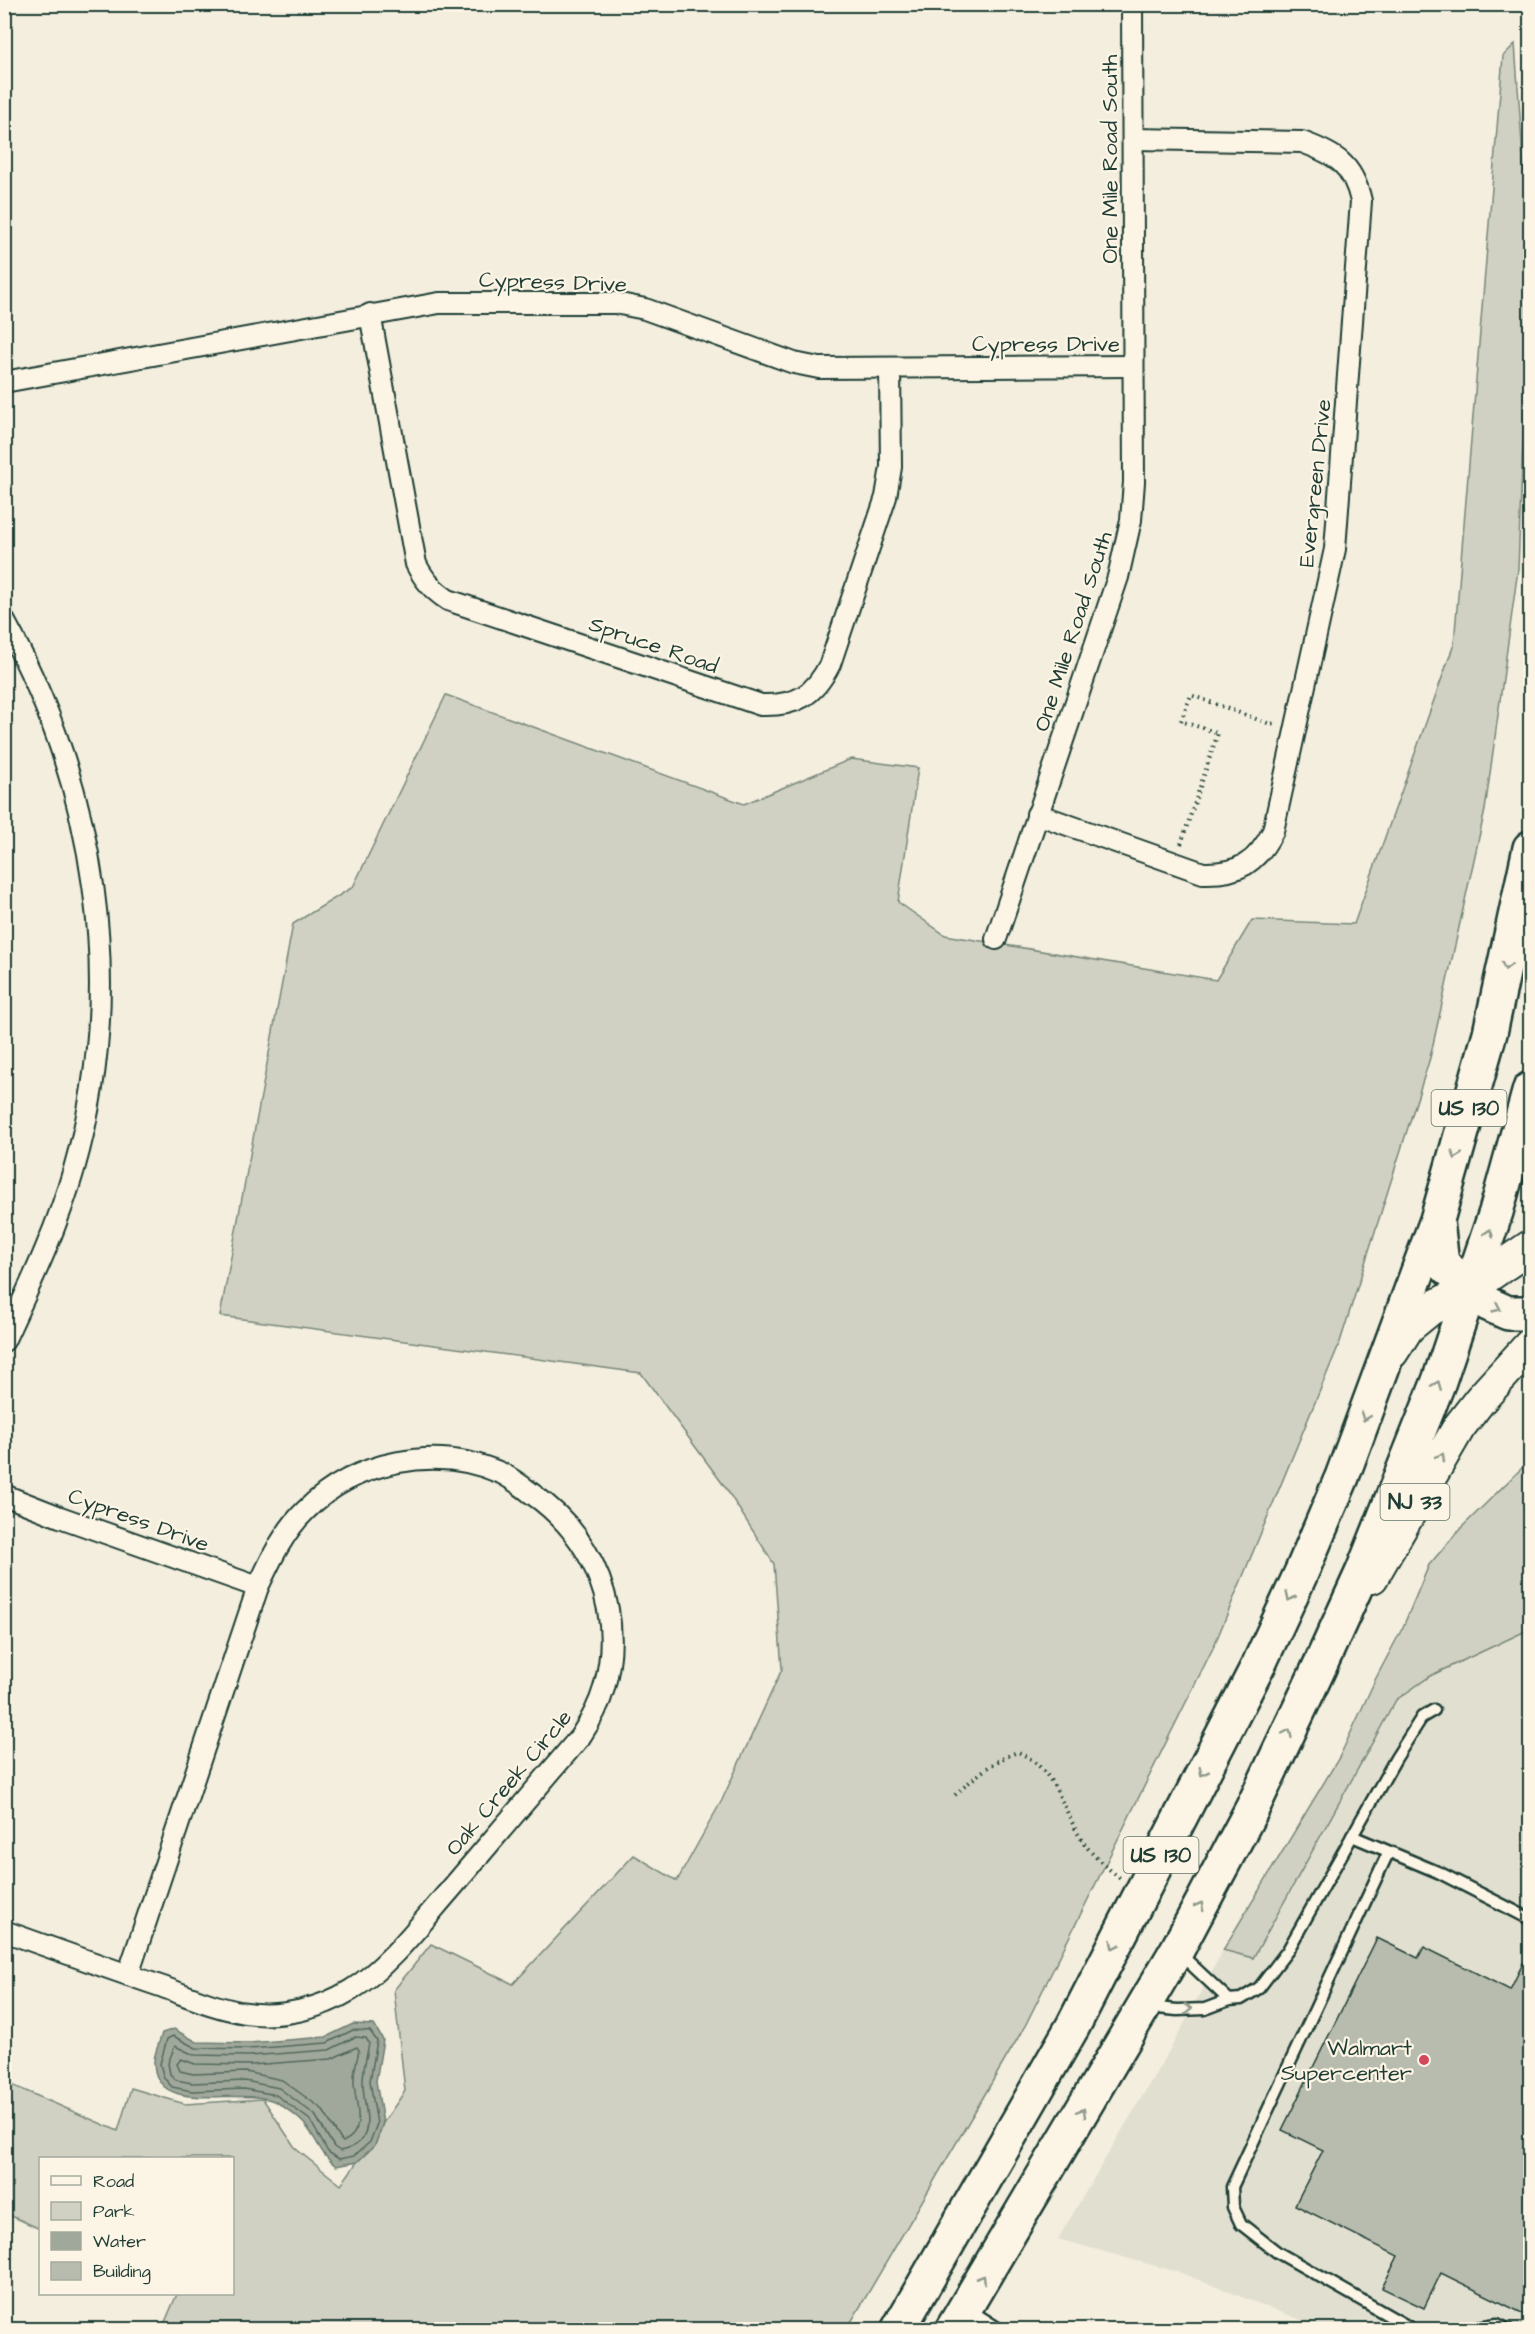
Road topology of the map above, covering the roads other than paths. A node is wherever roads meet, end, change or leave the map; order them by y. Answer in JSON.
{"nodes":[{"id":1,"x":1132,"y":4,"type":"edge"},
{"id":2,"x":1133,"y":139,"type":"junction"},
{"id":3,"x":370,"y":314,"type":"junction"},
{"id":4,"x":1133,"y":366,"type":"junction"},
{"id":5,"x":890,"y":368,"type":"junction"},
{"id":6,"x":4,"y":381,"type":"edge"},
{"id":7,"x":4,"y":620,"type":"edge"},
{"id":8,"x":1037,"y":814,"type":"junction"},
{"id":9,"x":1530,"y":848,"type":"edge"},
{"id":10,"x":996,"y":939,"type":"dead end"},
{"id":11,"x":1530,"y":1089,"type":"edge"},
{"id":12,"x":1515,"y":1142,"type":"junction"},
{"id":13,"x":1530,"y":1183,"type":"edge"},
{"id":14,"x":1437,"y":1221,"type":"junction"},
{"id":15,"x":1530,"y":1247,"type":"edge"},
{"id":16,"x":1470,"y":1288,"type":"junction"},
{"id":17,"x":1530,"y":1313,"type":"edge"},
{"id":18,"x":4,"y":1341,"type":"edge"},
{"id":19,"x":1530,"y":1345,"type":"edge"},
{"id":20,"x":1385,"y":1362,"type":"junction"},
{"id":21,"x":4,"y":1495,"type":"edge"},
{"id":22,"x":258,"y":1587,"type":"junction"},
{"id":23,"x":1317,"y":1672,"type":"junction"},
{"id":24,"x":1434,"y":1710,"type":"dead end"},
{"id":25,"x":1352,"y":1836,"type":"junction"},
{"id":26,"x":1388,"y":1853,"type":"junction"},
{"id":27,"x":1530,"y":1919,"type":"edge"},
{"id":28,"x":4,"y":1931,"type":"edge"},
{"id":29,"x":1177,"y":1950,"type":"junction"},
{"id":30,"x":128,"y":1975,"type":"junction"},
{"id":31,"x":1229,"y":2000,"type":"junction"},
{"id":32,"x":1145,"y":2007,"type":"junction"},
{"id":33,"x":958,"y":2319,"type":"edge"},
{"id":34,"x":898,"y":2330,"type":"edge"},
{"id":35,"x":1001,"y":2330,"type":"edge"},
{"id":36,"x":1414,"y":2330,"type":"edge"},
{"id":37,"x":1459,"y":2330,"type":"edge"},
{"id":38,"x":1509,"y":2330,"type":"edge"}],
"edges":[{"from":1,"to":2,"type":"street","name":"One Mile Road South"},
{"from":2,"to":4,"type":"street","name":"One Mile Road South"},
{"from":2,"to":8,"type":"street","name":"Evergreen Drive"},
{"from":3,"to":5,"type":"street","name":"Cypress Drive"},
{"from":3,"to":5,"type":"street","name":"Spruce Road"},
{"from":3,"to":6,"type":"street","name":"Cypress Drive"},
{"from":4,"to":5,"type":"street","name":"Cypress Drive"},
{"from":4,"to":8,"type":"street","name":"One Mile Road South"},
{"from":7,"to":18,"type":"street"},
{"from":8,"to":10,"type":"street","name":"One Mile Road South"},
{"from":9,"to":14,"type":"highway","number":"US 130","one_way":true},
{"from":11,"to":12,"type":"highway","number":"US 130"},
{"from":12,"to":13,"type":"highway"},
{"from":16,"to":12,"type":"highway","number":"US 130","one_way":true},
{"from":14,"to":16,"type":"highway"},
{"from":14,"to":20,"type":"highway","number":"US 130"},
{"from":15,"to":16,"type":"main road"},
{"from":16,"to":17,"type":"highway","one_way":true},
{"from":16,"to":20,"type":"main road"},
{"from":23,"to":16,"type":"highway","number":"US 130","one_way":true},
{"from":23,"to":19,"type":"main road","number":"NJ 33","one_way":true},
{"from":20,"to":34,"type":"highway","number":"US 130","one_way":true},
{"from":21,"to":22,"type":"street","name":"Cypress Drive"},
{"from":22,"to":30,"type":"street","name":"Oak Creek Circle"},
{"from":22,"to":30,"type":"street","name":"Oak Creek Circle"},
{"from":29,"to":23,"type":"highway","number":"US 130","one_way":true},
{"from":24,"to":25,"type":"lane"},
{"from":25,"to":26,"type":"lane"},
{"from":25,"to":31,"type":"lane"},
{"from":26,"to":27,"type":"lane"},
{"from":26,"to":36,"type":"lane"},
{"from":28,"to":30,"type":"street"},
{"from":29,"to":31,"type":"lane"},
{"from":29,"to":32,"type":"highway","number":"US 130"},
{"from":32,"to":31,"type":"lane","one_way":true},
{"from":33,"to":32,"type":"highway","number":"US 130","one_way":true},
{"from":33,"to":35,"type":"lane"},
{"from":37,"to":38,"type":"lane"}]}
